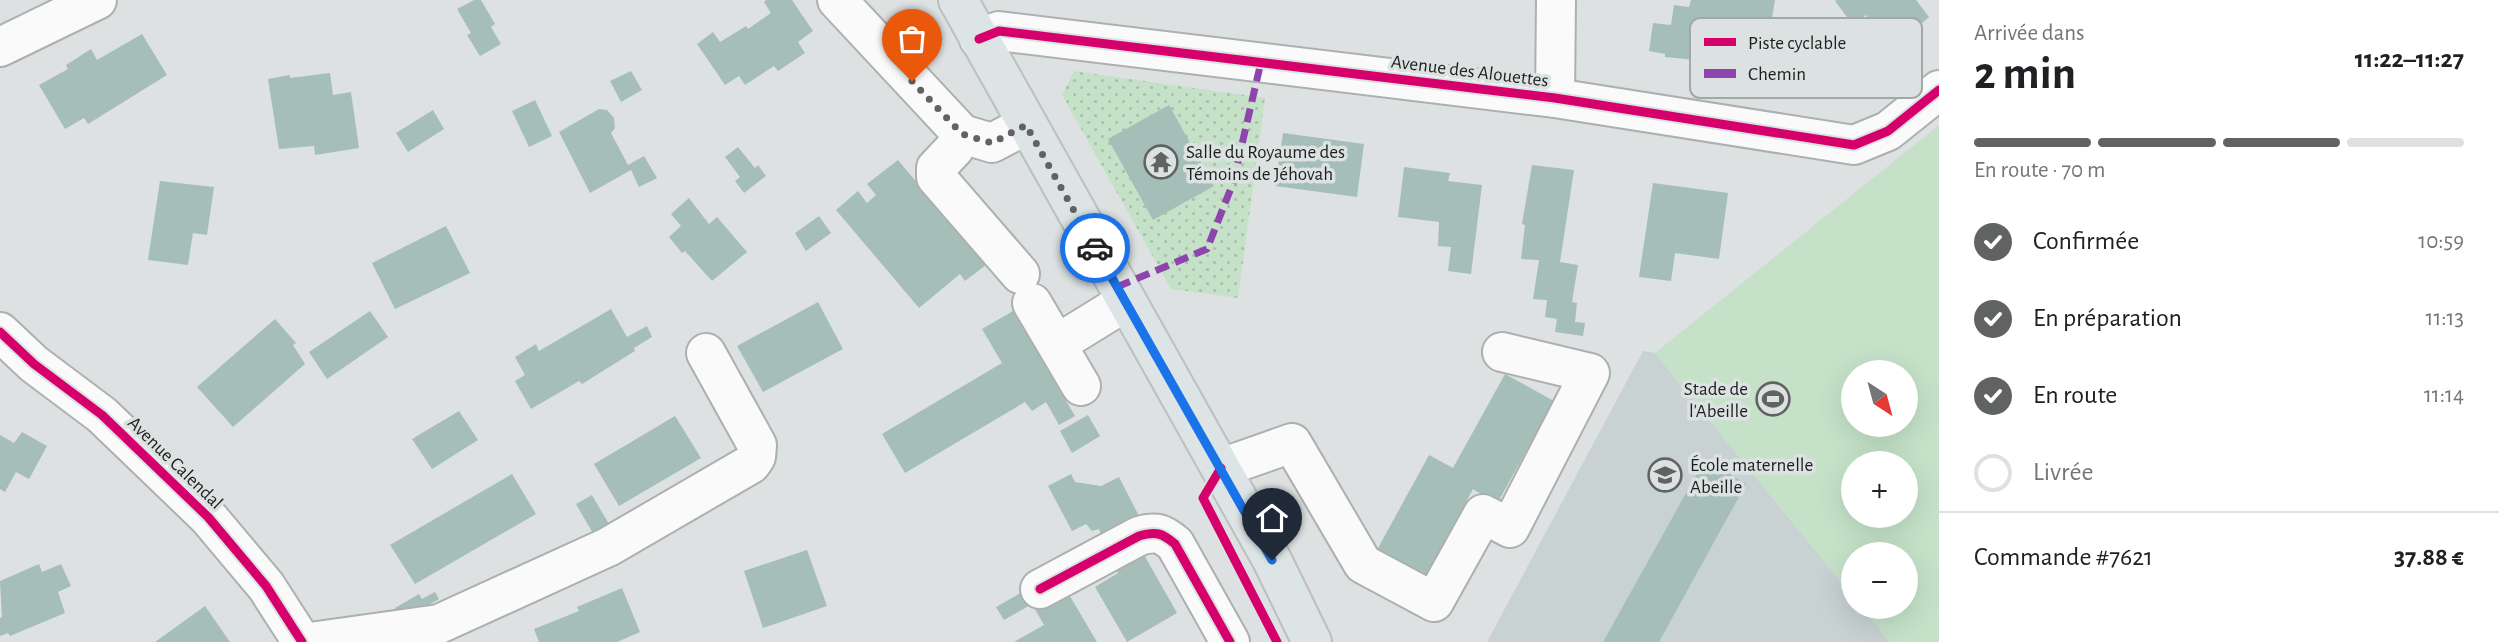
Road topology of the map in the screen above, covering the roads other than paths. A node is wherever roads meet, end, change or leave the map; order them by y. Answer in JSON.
{"nodes":[{"id":1,"x":97,"y":0,"type":"edge"},
{"id":2,"x":837,"y":0,"type":"edge"},
{"id":3,"x":958,"y":0,"type":"edge"},
{"id":4,"x":1556,"y":0,"type":"edge"},
{"id":5,"x":979,"y":39,"type":"junction"},
{"id":6,"x":0,"y":47,"type":"edge"},
{"id":7,"x":1939,"y":90,"type":"edge"},
{"id":8,"x":1555,"y":98,"type":"junction"},
{"id":9,"x":1026,"y":125,"type":"junction"},
{"id":10,"x":962,"y":134,"type":"junction"},
{"id":11,"x":1125,"y":302,"type":"junction"},
{"id":12,"x":0,"y":332,"type":"edge"},
{"id":13,"x":1057,"y":344,"type":"junction"},
{"id":14,"x":1502,"y":352,"type":"dead end"},
{"id":15,"x":706,"y":353,"type":"dead end"},
{"id":16,"x":1082,"y":386,"type":"dead end"},
{"id":17,"x":1221,"y":468,"type":"junction"},
{"id":18,"x":1040,"y":589,"type":"dead end"},
{"id":19,"x":302,"y":642,"type":"edge"},
{"id":20,"x":310,"y":642,"type":"edge"},
{"id":21,"x":1230,"y":642,"type":"edge"},
{"id":22,"x":1312,"y":642,"type":"edge"}],
"edges":[{"from":1,"to":6,"type":"street"},
{"from":2,"to":10,"type":"street"},
{"from":3,"to":5,"type":"main road"},
{"from":4,"to":8,"type":"street"},
{"from":5,"to":8,"type":"street","name":"Avenue des Alouettes"},
{"from":5,"to":9,"type":"main road"},
{"from":7,"to":8,"type":"street","name":"Avenue des Alouettes"},
{"from":9,"to":10,"type":"street"},
{"from":9,"to":11,"type":"main road"},
{"from":10,"to":13,"type":"street"},
{"from":11,"to":13,"type":"street"},
{"from":11,"to":17,"type":"main road"},
{"from":12,"to":19,"type":"street","name":"Avenue Calendal"},
{"from":13,"to":16,"type":"street"},
{"from":14,"to":17,"type":"street"},
{"from":15,"to":20,"type":"street"},
{"from":17,"to":22,"type":"main road"},
{"from":18,"to":21,"type":"street"}]}
